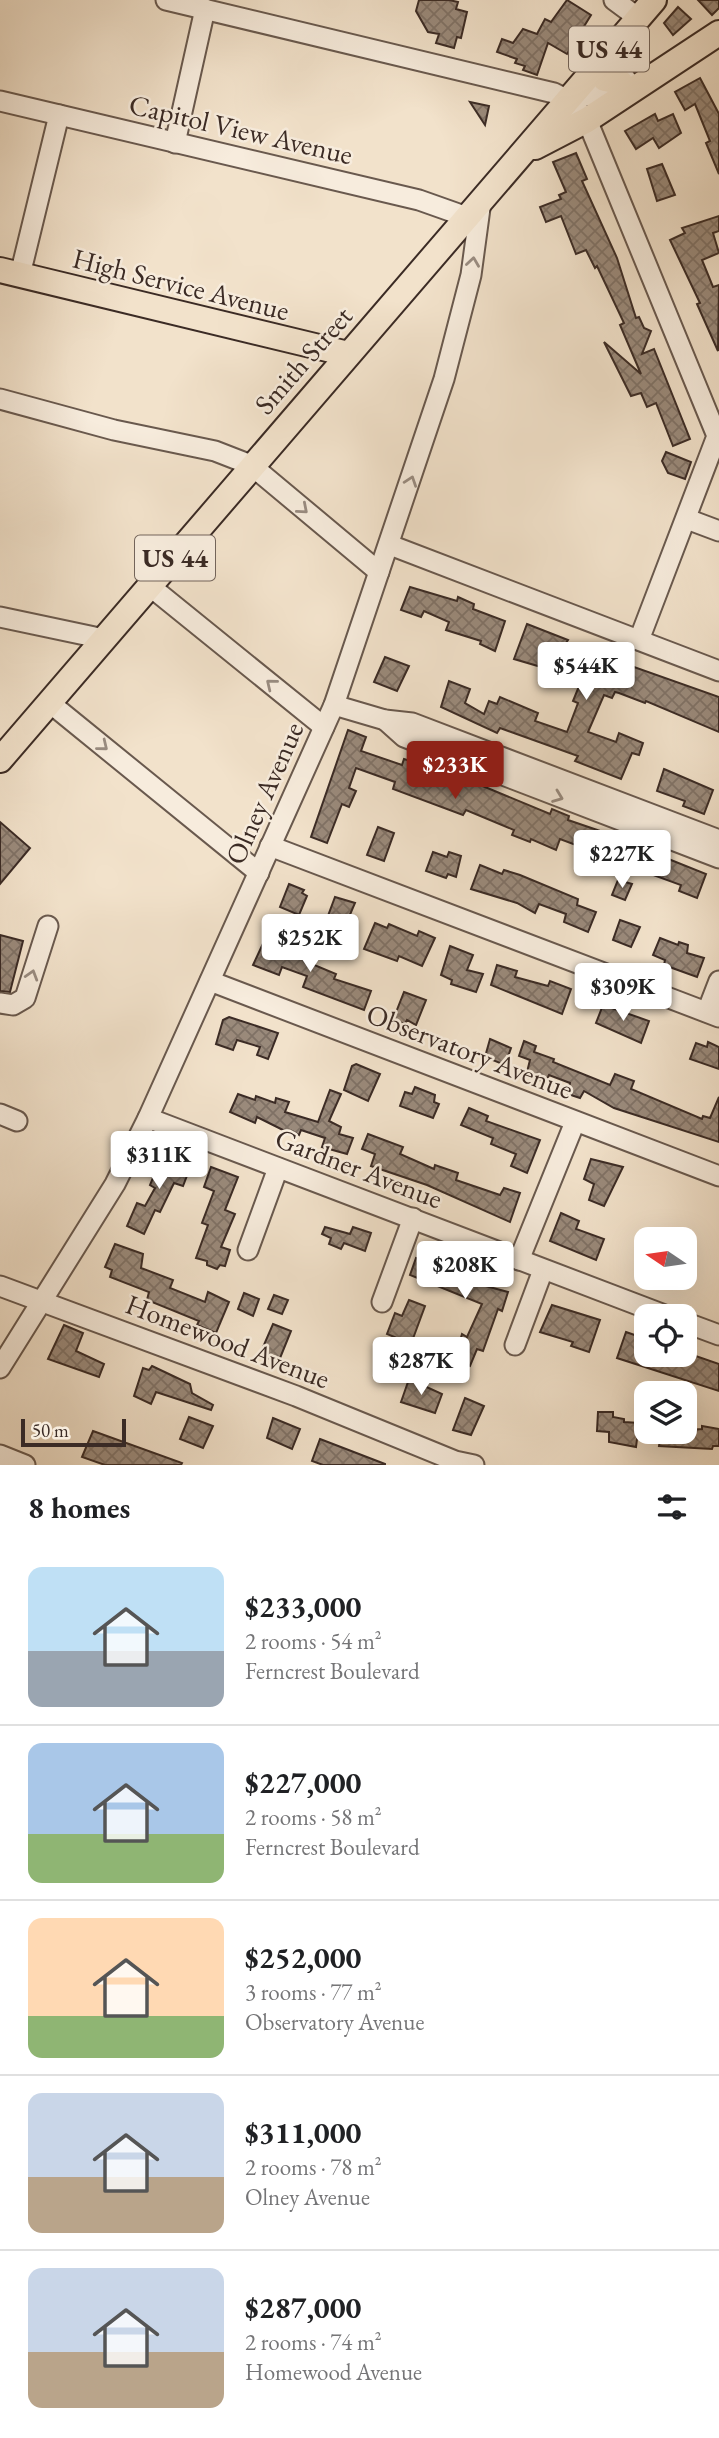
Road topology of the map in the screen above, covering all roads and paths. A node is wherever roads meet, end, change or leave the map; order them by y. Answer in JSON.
{"nodes":[{"id":1,"x":166,"y":0,"type":"edge"},
{"id":2,"x":614,"y":0,"type":"edge"},
{"id":3,"x":205,"y":9,"type":"junction"},
{"id":4,"x":645,"y":9,"type":"edge"},
{"id":5,"x":719,"y":33,"type":"edge"},
{"id":6,"x":604,"y":55,"type":"junction"},
{"id":7,"x":620,"y":82,"type":"junction"},
{"id":8,"x":568,"y":100,"type":"junction"},
{"id":9,"x":0,"y":102,"type":"edge"},
{"id":10,"x":59,"y":115,"type":"junction"},
{"id":11,"x":587,"y":120,"type":"junction"},
{"id":12,"x":175,"y":143,"type":"junction"},
{"id":13,"x":525,"y":152,"type":"junction"},
{"id":14,"x":474,"y":209,"type":"junction"},
{"id":15,"x":10,"y":272,"type":"edge"},
{"id":16,"x":348,"y":354,"type":"junction"},
{"id":17,"x":0,"y":399,"type":"edge"},
{"id":18,"x":251,"y":465,"type":"junction"},
{"id":19,"x":687,"y":519,"type":"junction"},
{"id":20,"x":719,"y":531,"type":"edge"},
{"id":21,"x":390,"y":545,"type":"junction"},
{"id":22,"x":379,"y":572,"type":"junction"},
{"id":23,"x":151,"y":587,"type":"junction"},
{"id":24,"x":0,"y":617,"type":"edge"},
{"id":25,"x":104,"y":639,"type":"junction"},
{"id":26,"x":639,"y":640,"type":"junction"},
{"id":27,"x":719,"y":671,"type":"edge"},
{"id":28,"x":50,"y":703,"type":"junction"},
{"id":29,"x":334,"y":705,"type":"junction"},
{"id":30,"x":385,"y":720,"type":"junction"},
{"id":31,"x":324,"y":727,"type":"junction"},
{"id":32,"x":0,"y":760,"type":"edge"},
{"id":33,"x":719,"y":840,"type":"edge"},
{"id":34,"x":270,"y":846,"type":"junction"},
{"id":35,"x":719,"y":858,"type":"edge"},
{"id":36,"x":259,"y":873,"type":"junction"},
{"id":37,"x":48,"y":926,"type":"dead end"},
{"id":38,"x":209,"y":981,"type":"junction"},
{"id":39,"x":719,"y":981,"type":"edge"},
{"id":40,"x":0,"y":1003,"type":"edge"},
{"id":41,"x":713,"y":1014,"type":"edge"},
{"id":42,"x":148,"y":1118,"type":"junction"},
{"id":43,"x":575,"y":1122,"type":"junction"},
{"id":44,"x":278,"y":1168,"type":"junction"},
{"id":45,"x":715,"y":1174,"type":"edge"},
{"id":46,"x":412,"y":1218,"type":"junction"},
{"id":47,"x":248,"y":1250,"type":"dead end"},
{"id":48,"x":519,"y":1260,"type":"junction"},
{"id":49,"x":543,"y":1270,"type":"junction"},
{"id":50,"x":0,"y":1286,"type":"edge"},
{"id":51,"x":43,"y":1300,"type":"junction"},
{"id":52,"x":382,"y":1302,"type":"dead end"},
{"id":53,"x":635,"y":1304,"type":"edge"},
{"id":54,"x":697,"y":1327,"type":"edge"},
{"id":55,"x":719,"y":1335,"type":"edge"},
{"id":56,"x":515,"y":1345,"type":"dead end"},
{"id":57,"x":0,"y":1368,"type":"edge"},
{"id":58,"x":0,"y":1455,"type":"edge"},
{"id":59,"x":25,"y":1465,"type":"edge"},
{"id":60,"x":474,"y":1465,"type":"edge"}],
"edges":[{"from":1,"to":3,"type":"street"},
{"from":2,"to":4,"type":"street"},
{"from":3,"to":8,"type":"street"},
{"from":3,"to":12,"type":"street"},
{"from":4,"to":6,"type":"main road","name":"Smith Street","number":"US 44"},
{"from":5,"to":7,"type":"street"},
{"from":5,"to":11,"type":"main road"},
{"from":6,"to":7,"type":"main road"},
{"from":6,"to":8,"type":"main road","name":"Smith Street","number":"US 44"},
{"from":7,"to":8,"type":"street"},
{"from":8,"to":11,"type":"street"},
{"from":8,"to":13,"type":"main road","name":"Smith Street","number":"US 44"},
{"from":9,"to":10,"type":"street","name":"Capitol View Avenue"},
{"from":10,"to":12,"type":"street","name":"Capitol View Avenue"},
{"from":10,"to":15,"type":"street"},
{"from":11,"to":13,"type":"main road"},
{"from":11,"to":19,"type":"street"},
{"from":12,"to":14,"type":"street","name":"Capitol View Avenue"},
{"from":13,"to":14,"type":"main road","name":"Smith Street","number":"US 44"},
{"from":14,"to":16,"type":"main road","name":"Smith Street","number":"US 44"},
{"from":21,"to":14,"type":"street","name":"Olney Avenue","one_way":true},
{"from":15,"to":16,"type":"main road","name":"High Service Avenue"},
{"from":16,"to":18,"type":"main road","name":"Smith Street","number":"US 44"},
{"from":17,"to":18,"type":"street"},
{"from":18,"to":22,"type":"street","one_way":true},
{"from":18,"to":23,"type":"main road","name":"Smith Street","number":"US 44"},
{"from":19,"to":20,"type":"street"},
{"from":19,"to":26,"type":"street"},
{"from":21,"to":22,"type":"street","name":"Olney Avenue"},
{"from":21,"to":26,"type":"street"},
{"from":22,"to":29,"type":"street","name":"Olney Avenue"},
{"from":23,"to":25,"type":"main road","name":"Smith Street","number":"US 44"},
{"from":31,"to":23,"type":"street","one_way":true},
{"from":24,"to":25,"type":"street"},
{"from":25,"to":28,"type":"main road","name":"Smith Street","number":"US 44"},
{"from":26,"to":27,"type":"street"},
{"from":28,"to":32,"type":"main road","name":"Smith Street","number":"US 44"},
{"from":28,"to":36,"type":"street","one_way":true},
{"from":29,"to":30,"type":"street"},
{"from":29,"to":31,"type":"street","name":"Olney Avenue"},
{"from":30,"to":33,"type":"street"},
{"from":30,"to":35,"type":"street","one_way":true},
{"from":31,"to":34,"type":"street","name":"Olney Avenue"},
{"from":34,"to":36,"type":"street","name":"Olney Avenue"},
{"from":34,"to":41,"type":"street"},
{"from":36,"to":38,"type":"street","name":"Olney Avenue"},
{"from":40,"to":37,"type":"street","one_way":true},
{"from":38,"to":42,"type":"street","name":"Olney Avenue"},
{"from":38,"to":43,"type":"street","name":"Observatory Avenue"},
{"from":39,"to":41,"type":"street"},
{"from":42,"to":44,"type":"street","name":"Gardner Avenue"},
{"from":42,"to":51,"type":"street","name":"Olney Avenue"},
{"from":43,"to":45,"type":"street","name":"Observatory Avenue"},
{"from":43,"to":48,"type":"street"},
{"from":44,"to":46,"type":"street","name":"Gardner Avenue"},
{"from":44,"to":47,"type":"street"},
{"from":46,"to":48,"type":"street","name":"Gardner Avenue"},
{"from":46,"to":52,"type":"street"},
{"from":48,"to":49,"type":"street","name":"Gardner Avenue"},
{"from":49,"to":53,"type":"street","name":"Gardner Avenue"},
{"from":49,"to":56,"type":"street"},
{"from":50,"to":51,"type":"street","name":"Homewood Avenue"},
{"from":51,"to":57,"type":"street","name":"Olney Avenue"},
{"from":51,"to":60,"type":"street","name":"Homewood Avenue"},
{"from":54,"to":55,"type":"street"},
{"from":58,"to":59,"type":"street"}]}
